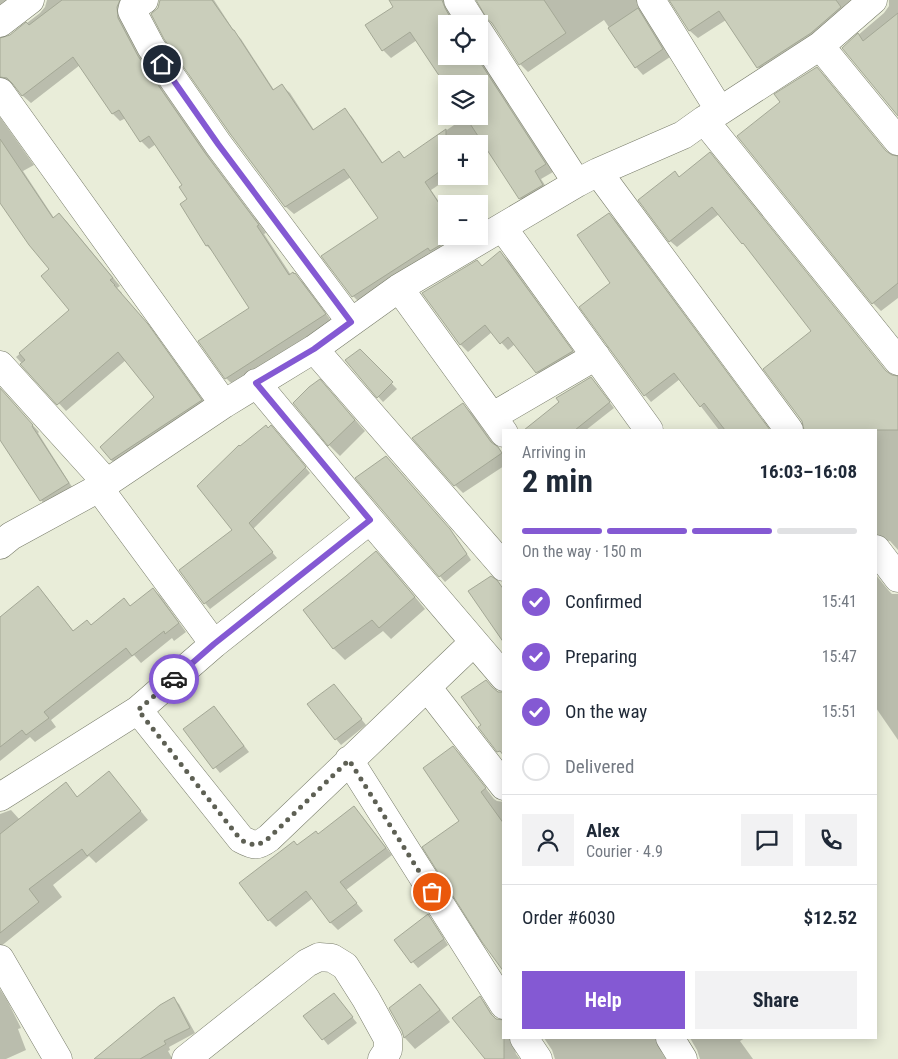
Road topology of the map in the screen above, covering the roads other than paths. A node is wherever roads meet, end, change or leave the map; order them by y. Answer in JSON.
{"nodes":[{"id":1,"x":30,"y":0,"type":"edge"},
{"id":2,"x":144,"y":0,"type":"edge"},
{"id":3,"x":458,"y":0,"type":"edge"},
{"id":4,"x":651,"y":0,"type":"edge"},
{"id":5,"x":857,"y":5,"type":"edge"},
{"id":6,"x":467,"y":15,"type":"edge"},
{"id":7,"x":0,"y":23,"type":"edge"},
{"id":8,"x":488,"y":44,"type":"edge"},
{"id":9,"x":820,"y":46,"type":"junction"},
{"id":10,"x":0,"y":92,"type":"edge"},
{"id":11,"x":712,"y":116,"type":"junction"},
{"id":12,"x":898,"y":141,"type":"edge"},
{"id":13,"x":588,"y":178,"type":"junction"},
{"id":14,"x":503,"y":228,"type":"junction"},
{"id":15,"x":399,"y":288,"type":"junction"},
{"id":16,"x":351,"y":322,"type":"junction"},
{"id":17,"x":314,"y":349,"type":"junction"},
{"id":18,"x":596,"y":356,"type":"junction"},
{"id":19,"x":898,"y":361,"type":"edge"},
{"id":20,"x":0,"y":364,"type":"edge"},
{"id":21,"x":256,"y":383,"type":"junction"},
{"id":22,"x":224,"y":404,"type":"junction"},
{"id":23,"x":498,"y":424,"type":"edge"},
{"id":24,"x":648,"y":429,"type":"edge"},
{"id":25,"x":788,"y":429,"type":"edge"},
{"id":26,"x":103,"y":485,"type":"junction"},
{"id":27,"x":370,"y":520,"type":"junction"},
{"id":28,"x":4,"y":535,"type":"edge"},
{"id":29,"x":877,"y":550,"type":"edge"},
{"id":30,"x":502,"y":565,"type":"edge"},
{"id":31,"x":898,"y":578,"type":"edge"},
{"id":32,"x":474,"y":642,"type":"junction"},
{"id":33,"x":214,"y":644,"type":"junction"},
{"id":34,"x":502,"y":675,"type":"edge"},
{"id":35,"x":426,"y":687,"type":"junction"},
{"id":36,"x":138,"y":710,"type":"junction"},
{"id":37,"x":349,"y":760,"type":"junction"},
{"id":38,"x":502,"y":783,"type":"edge"},
{"id":39,"x":0,"y":797,"type":"edge"},
{"id":40,"x":0,"y":959,"type":"edge"},
{"id":41,"x":502,"y":1002,"type":"edge"},
{"id":42,"x":525,"y":1039,"type":"edge"},
{"id":43,"x":671,"y":1039,"type":"edge"},
{"id":44,"x":58,"y":1059,"type":"edge"},
{"id":45,"x":186,"y":1059,"type":"edge"},
{"id":46,"x":382,"y":1059,"type":"edge"},
{"id":47,"x":538,"y":1059,"type":"edge"},
{"id":48,"x":683,"y":1059,"type":"edge"}],
"edges":[{"from":1,"to":7,"type":"street"},
{"from":2,"to":16,"type":"street"},
{"from":3,"to":6,"type":"street"},
{"from":4,"to":11,"type":"street"},
{"from":5,"to":9,"type":"street"},
{"from":8,"to":13,"type":"street"},
{"from":9,"to":11,"type":"street"},
{"from":9,"to":12,"type":"street"},
{"from":10,"to":22,"type":"street"},
{"from":11,"to":13,"type":"street"},
{"from":11,"to":19,"type":"street"},
{"from":13,"to":14,"type":"street"},
{"from":13,"to":25,"type":"street"},
{"from":14,"to":15,"type":"street"},
{"from":14,"to":18,"type":"street"},
{"from":15,"to":16,"type":"street"},
{"from":15,"to":23,"type":"street"},
{"from":16,"to":17,"type":"street"},
{"from":17,"to":21,"type":"street"},
{"from":17,"to":30,"type":"street"},
{"from":18,"to":23,"type":"street"},
{"from":18,"to":24,"type":"street"},
{"from":20,"to":26,"type":"street"},
{"from":21,"to":22,"type":"street"},
{"from":21,"to":27,"type":"street"},
{"from":22,"to":26,"type":"street"},
{"from":26,"to":28,"type":"street"},
{"from":26,"to":33,"type":"street"},
{"from":27,"to":32,"type":"street"},
{"from":27,"to":33,"type":"street"},
{"from":29,"to":31,"type":"street"},
{"from":32,"to":34,"type":"street"},
{"from":32,"to":35,"type":"street"},
{"from":33,"to":36,"type":"street"},
{"from":35,"to":37,"type":"street"},
{"from":35,"to":38,"type":"street"},
{"from":36,"to":37,"type":"street"},
{"from":36,"to":39,"type":"street"},
{"from":37,"to":41,"type":"street"},
{"from":40,"to":44,"type":"street"},
{"from":42,"to":47,"type":"street"},
{"from":43,"to":48,"type":"street"},
{"from":45,"to":46,"type":"street"}]}
